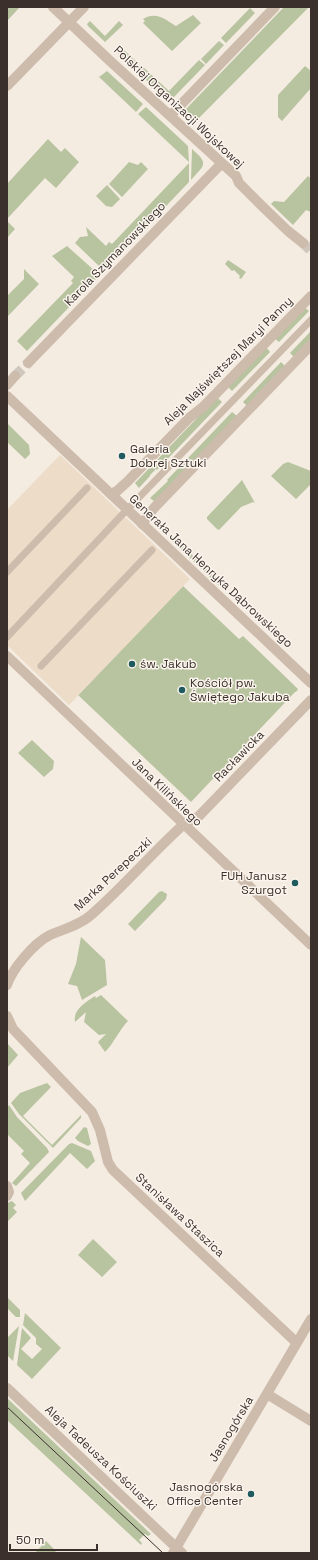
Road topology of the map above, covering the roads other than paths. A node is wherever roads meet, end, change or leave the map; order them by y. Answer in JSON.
{"nodes":[{"id":1,"x":53,"y":7,"type":"edge"},
{"id":2,"x":84,"y":7,"type":"edge"},
{"id":3,"x":275,"y":7,"type":"edge"},
{"id":4,"x":69,"y":22,"type":"junction"},
{"id":5,"x":7,"y":86,"type":"edge"},
{"id":6,"x":170,"y":116,"type":"junction"},
{"id":7,"x":222,"y":163,"type":"junction"},
{"id":8,"x":303,"y":243,"type":"tunnel mouth"},
{"id":9,"x":311,"y":296,"type":"edge"},
{"id":10,"x":311,"y":320,"type":"edge"},
{"id":11,"x":311,"y":345,"type":"edge"},
{"id":12,"x":28,"y":363,"type":"tunnel mouth"},
{"id":13,"x":16,"y":376,"type":"tunnel mouth"},
{"id":14,"x":7,"y":385,"type":"edge"},
{"id":15,"x":7,"y":396,"type":"edge"},
{"id":16,"x":87,"y":488,"type":"dead end"},
{"id":17,"x":111,"y":494,"type":"junction"},
{"id":18,"x":129,"y":508,"type":"junction"},
{"id":19,"x":142,"y":524,"type":"junction"},
{"id":20,"x":152,"y":550,"type":"dead end"},
{"id":21,"x":7,"y":572,"type":"edge"},
{"id":22,"x":7,"y":637,"type":"edge"},
{"id":23,"x":9,"y":660,"type":"edge"},
{"id":24,"x":40,"y":666,"type":"dead end"},
{"id":25,"x":311,"y":683,"type":"edge"},
{"id":26,"x":311,"y":700,"type":"edge"},
{"id":27,"x":183,"y":825,"type":"junction"},
{"id":28,"x":311,"y":946,"type":"edge"},
{"id":29,"x":7,"y":985,"type":"edge"},
{"id":30,"x":7,"y":1016,"type":"edge"},
{"id":31,"x":7,"y":1186,"type":"edge"},
{"id":32,"x":7,"y":1196,"type":"edge"},
{"id":33,"x":311,"y":1319,"type":"edge"},
{"id":34,"x":297,"y":1343,"type":"junction"},
{"id":35,"x":7,"y":1388,"type":"edge"},
{"id":36,"x":267,"y":1394,"type":"junction"},
{"id":37,"x":311,"y":1421,"type":"edge"},
{"id":38,"x":177,"y":1551,"type":"edge"}],
"edges":[{"from":1,"to":4,"type":"street","name":"Polskiej Organizacji Wojskowej"},
{"from":2,"to":4,"type":"street"},
{"from":3,"to":6,"type":"street"},
{"from":4,"to":5,"type":"street"},
{"from":4,"to":6,"type":"street","name":"Polskiej Organizacji Wojskowej"},
{"from":6,"to":7,"type":"street","name":"Polskiej Organizacji Wojskowej"},
{"from":7,"to":8,"type":"street","name":"Polskiej Organizacji Wojskowej"},
{"from":7,"to":12,"type":"street","name":"Karola Szymanowskiego"},
{"from":9,"to":17,"type":"street","name":"Aleja Najświętszej Maryi Panny"},
{"from":10,"to":18,"type":"street"},
{"from":11,"to":19,"type":"street"},
{"from":13,"to":14,"type":"street"},
{"from":15,"to":17,"type":"street","name":"Generała Jana Henryka Dąbrowskiego"},
{"from":16,"to":21,"type":"street"},
{"from":17,"to":18,"type":"street","name":"Generała Jana Henryka Dąbrowskiego"},
{"from":18,"to":19,"type":"street","name":"Generała Jana Henryka Dąbrowskiego"},
{"from":18,"to":22,"type":"street"},
{"from":19,"to":25,"type":"street","name":"Generała Jana Henryka Dąbrowskiego"},
{"from":20,"to":24,"type":"street"},
{"from":23,"to":27,"type":"street","name":"Jana Kilińskiego"},
{"from":26,"to":27,"type":"street","name":"Racławicka"},
{"from":27,"to":28,"type":"street","name":"Jana Kilińskiego"},
{"from":27,"to":29,"type":"street","name":"Marka Perepeczki"},
{"from":30,"to":34,"type":"street","name":"Stanisława Staszica"},
{"from":31,"to":32,"type":"street"},
{"from":33,"to":34,"type":"street","name":"Jasnogórska"},
{"from":34,"to":36,"type":"street","name":"Jasnogórska"},
{"from":35,"to":38,"type":"street","name":"Aleja Tadeusza Kościuszki"},
{"from":36,"to":37,"type":"street"},
{"from":36,"to":38,"type":"street","name":"Jasnogórska"}]}
